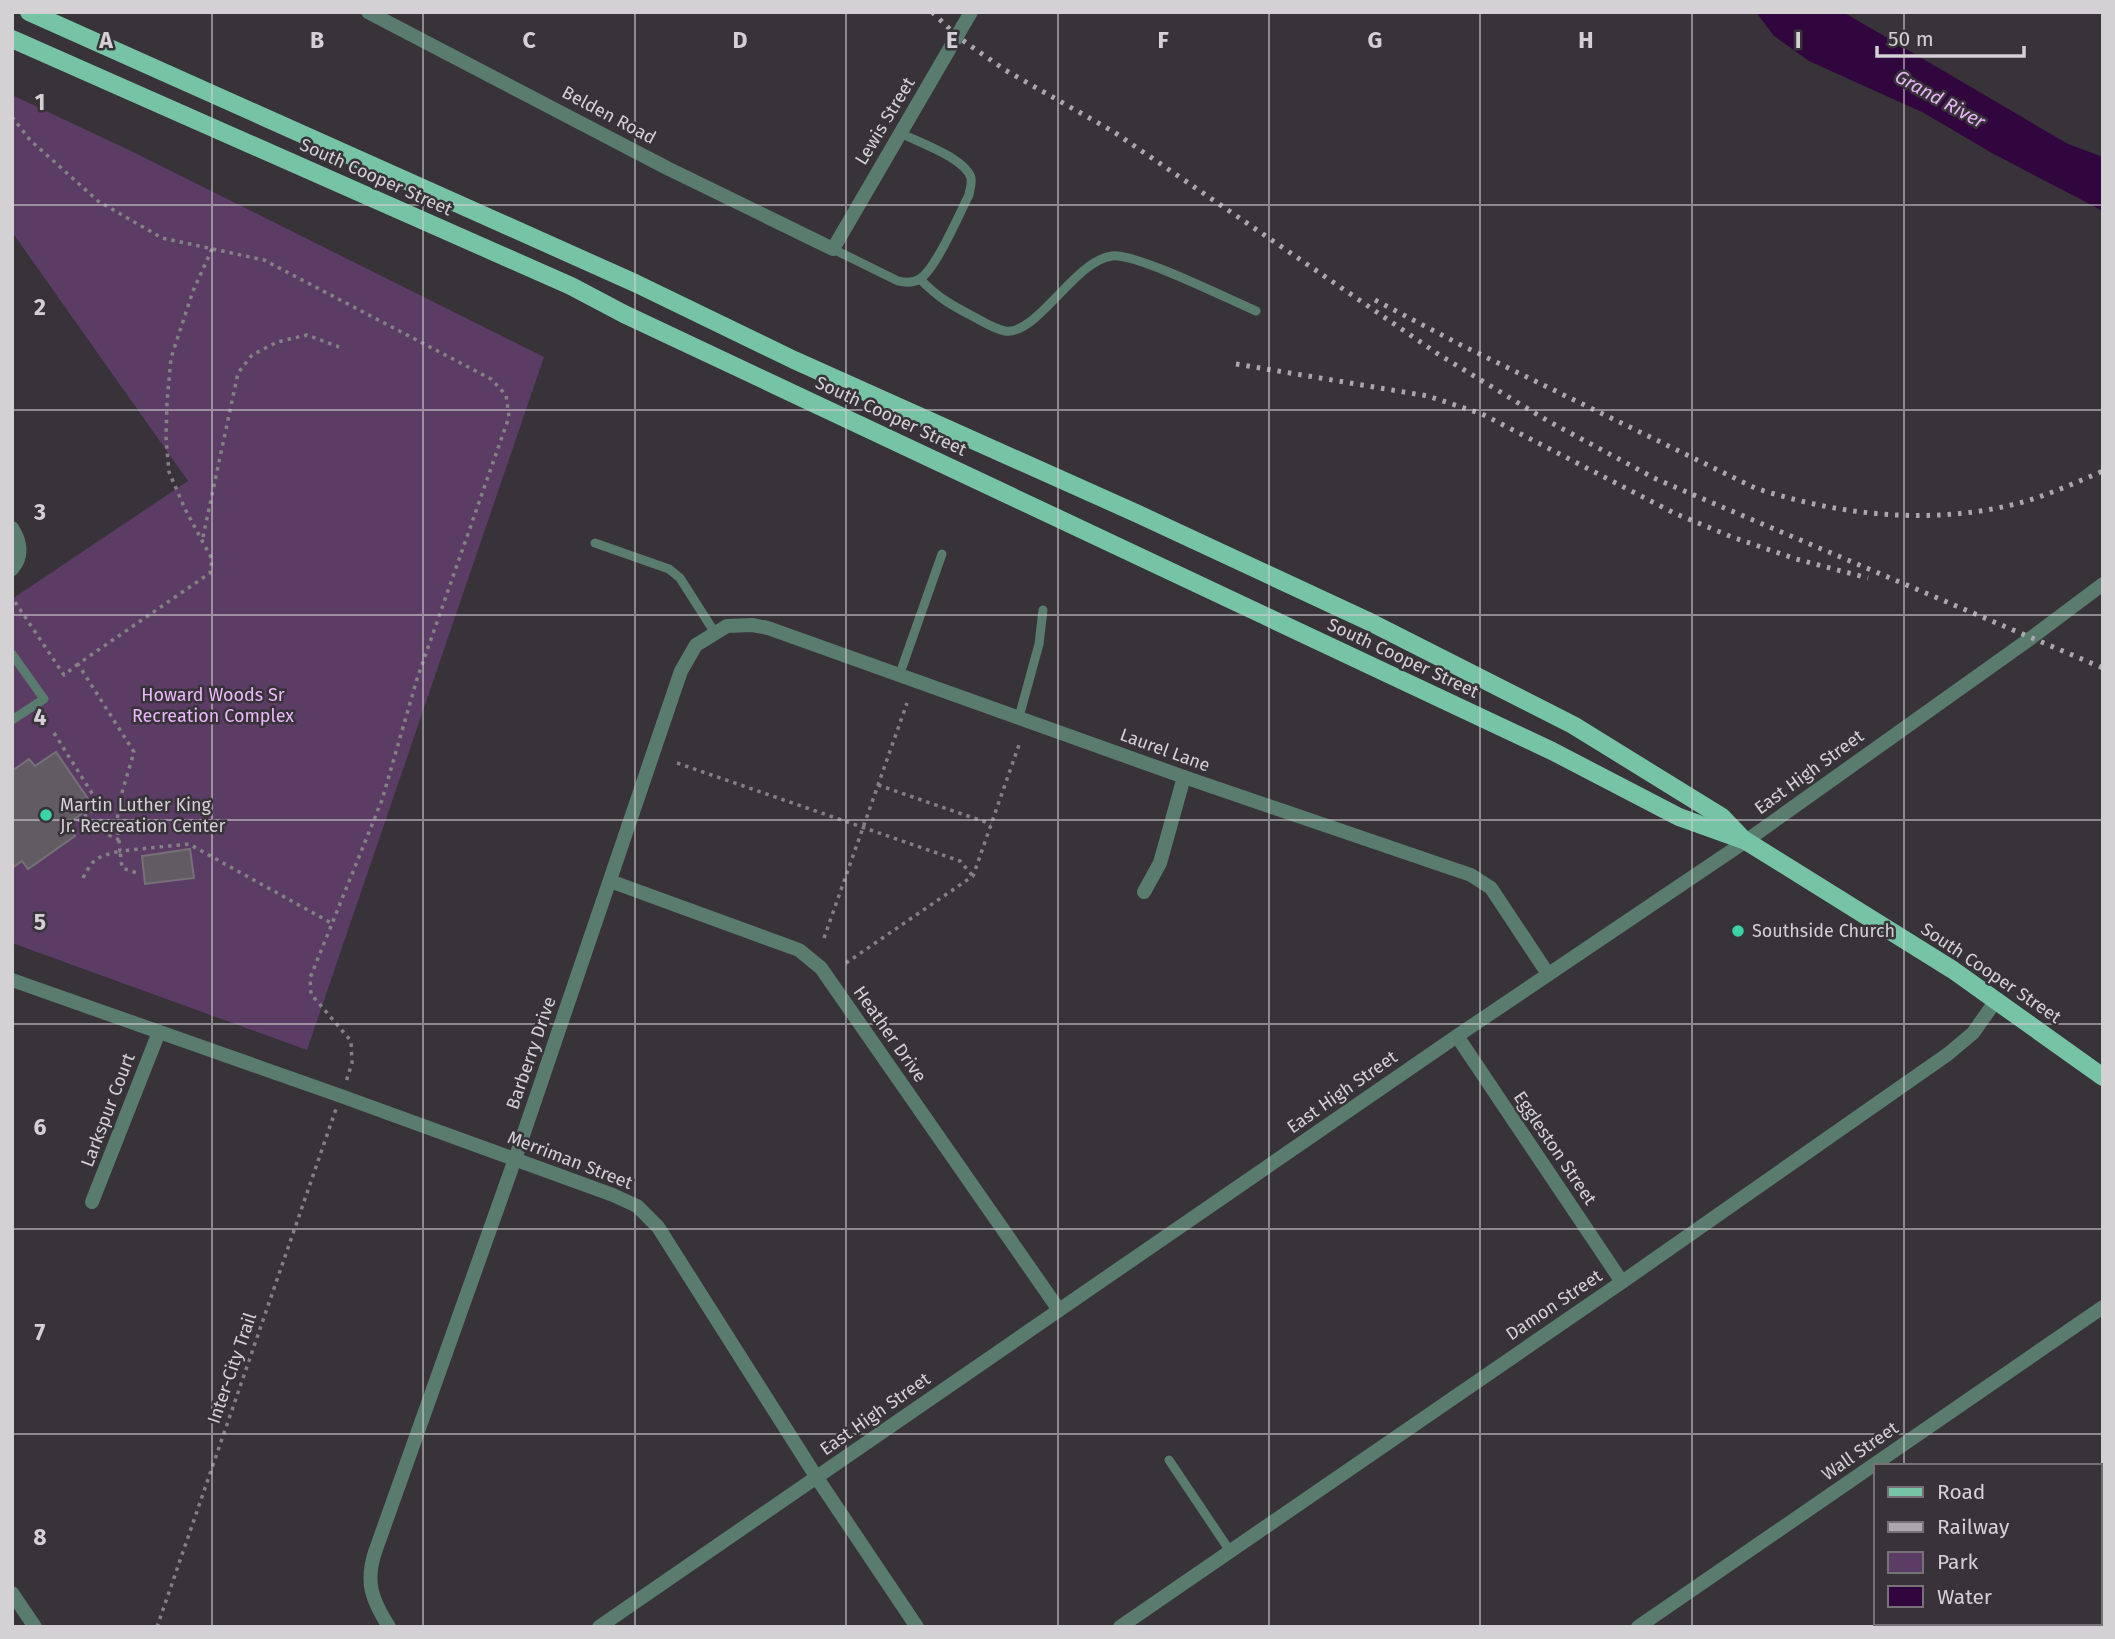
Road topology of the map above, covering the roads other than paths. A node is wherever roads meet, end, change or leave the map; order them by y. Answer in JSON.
{"nodes":[{"id":1,"x":29,"y":12,"type":"edge"},
{"id":2,"x":368,"y":12,"type":"edge"},
{"id":3,"x":971,"y":12,"type":"edge"},
{"id":4,"x":12,"y":39,"type":"edge"},
{"id":5,"x":900,"y":133,"type":"junction"},
{"id":6,"x":832,"y":249,"type":"junction"},
{"id":7,"x":920,"y":279,"type":"junction"},
{"id":8,"x":1256,"y":311,"type":"dead end"},
{"id":9,"x":12,"y":528,"type":"edge"},
{"id":10,"x":595,"y":543,"type":"dead end"},
{"id":11,"x":942,"y":554,"type":"dead end"},
{"id":12,"x":16,"y":564,"type":"edge"},
{"id":13,"x":2103,"y":583,"type":"edge"},
{"id":14,"x":1043,"y":610,"type":"dead end"},
{"id":15,"x":721,"y":630,"type":"junction"},
{"id":16,"x":12,"y":653,"type":"edge"},
{"id":17,"x":899,"y":677,"type":"junction"},
{"id":18,"x":1019,"y":717,"type":"junction"},
{"id":19,"x":12,"y":720,"type":"edge"},
{"id":20,"x":1184,"y":777,"type":"junction"},
{"id":21,"x":1746,"y":841,"type":"junction"},
{"id":22,"x":610,"y":881,"type":"junction"},
{"id":23,"x":1144,"y":892,"type":"dead end"},
{"id":24,"x":1548,"y":974,"type":"junction"},
{"id":25,"x":12,"y":980,"type":"edge"},
{"id":26,"x":1997,"y":999,"type":"junction"},
{"id":27,"x":159,"y":1032,"type":"junction"},
{"id":28,"x":1457,"y":1035,"type":"junction"},
{"id":29,"x":2103,"y":1077,"type":"edge"},
{"id":30,"x":515,"y":1159,"type":"junction"},
{"id":31,"x":92,"y":1202,"type":"dead end"},
{"id":32,"x":1622,"y":1282,"type":"junction"},
{"id":33,"x":2103,"y":1307,"type":"edge"},
{"id":34,"x":1059,"y":1310,"type":"junction"},
{"id":35,"x":1169,"y":1460,"type":"dead end"},
{"id":36,"x":1875,"y":1464,"type":"edge"},
{"id":37,"x":1874,"y":1465,"type":"edge"},
{"id":38,"x":817,"y":1478,"type":"junction"},
{"id":39,"x":1230,"y":1551,"type":"junction"},
{"id":40,"x":12,"y":1593,"type":"edge"},
{"id":41,"x":35,"y":1627,"type":"edge"},
{"id":42,"x":389,"y":1627,"type":"edge"},
{"id":43,"x":599,"y":1627,"type":"edge"},
{"id":44,"x":917,"y":1627,"type":"edge"},
{"id":45,"x":1120,"y":1627,"type":"edge"},
{"id":46,"x":1638,"y":1627,"type":"edge"}],
"edges":[{"from":1,"to":21,"type":"main road","name":"South Cooper Street"},
{"from":2,"to":6,"type":"street","name":"Belden Road"},
{"from":3,"to":5,"type":"street","name":"Lewis Street"},
{"from":4,"to":21,"type":"main road","name":"South Cooper Street"},
{"from":5,"to":6,"type":"street","name":"Lewis Street"},
{"from":5,"to":7,"type":"lane"},
{"from":6,"to":7,"type":"lane"},
{"from":7,"to":8,"type":"lane"},
{"from":9,"to":12,"type":"street"},
{"from":10,"to":15,"type":"lane"},
{"from":11,"to":17,"type":"lane"},
{"from":13,"to":21,"type":"street","name":"East High Street"},
{"from":14,"to":18,"type":"lane"},
{"from":15,"to":17,"type":"street","name":"Laurel Lane"},
{"from":15,"to":22,"type":"street","name":"Barberry Drive"},
{"from":16,"to":19,"type":"lane"},
{"from":17,"to":18,"type":"street","name":"Laurel Lane"},
{"from":18,"to":20,"type":"street","name":"Laurel Lane"},
{"from":20,"to":23,"type":"street"},
{"from":20,"to":24,"type":"street","name":"Laurel Lane"},
{"from":21,"to":24,"type":"street","name":"East High Street"},
{"from":21,"to":26,"type":"main road","name":"South Cooper Street"},
{"from":22,"to":30,"type":"street","name":"Barberry Drive"},
{"from":22,"to":34,"type":"street","name":"Heather Drive"},
{"from":24,"to":28,"type":"street","name":"East High Street"},
{"from":25,"to":27,"type":"street","name":"Merriman Street"},
{"from":26,"to":29,"type":"main road","name":"South Cooper Street"},
{"from":26,"to":32,"type":"street","name":"Damon Street"},
{"from":27,"to":30,"type":"street","name":"Merriman Street"},
{"from":27,"to":31,"type":"street","name":"Larkspur Court"},
{"from":28,"to":32,"type":"street","name":"Eggleston Street"},
{"from":28,"to":34,"type":"street","name":"East High Street"},
{"from":30,"to":38,"type":"street","name":"Merriman Street"},
{"from":30,"to":42,"type":"street","name":"Barberry Drive"},
{"from":32,"to":39,"type":"street","name":"Damon Street"},
{"from":33,"to":36,"type":"street","name":"Wall Street"},
{"from":34,"to":38,"type":"street","name":"East High Street"},
{"from":35,"to":39,"type":"lane"},
{"from":37,"to":46,"type":"street","name":"Wall Street"},
{"from":38,"to":43,"type":"street","name":"East High Street"},
{"from":38,"to":44,"type":"street","name":"Merriman Street"},
{"from":39,"to":45,"type":"street","name":"Damon Street"},
{"from":40,"to":41,"type":"street"}]}
